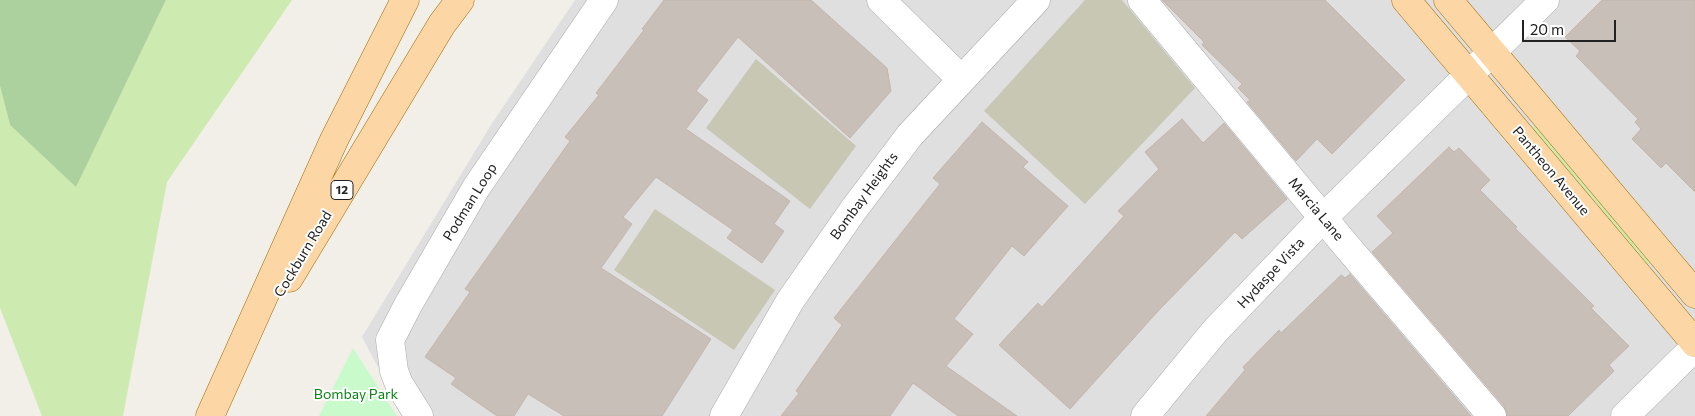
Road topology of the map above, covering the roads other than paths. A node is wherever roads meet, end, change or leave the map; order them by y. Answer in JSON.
{"nodes":[{"id":1,"x":405,"y":0,"type":"edge"},
{"id":2,"x":460,"y":0,"type":"edge"},
{"id":3,"x":604,"y":0,"type":"edge"},
{"id":4,"x":881,"y":0,"type":"edge"},
{"id":5,"x":1036,"y":0,"type":"edge"},
{"id":6,"x":1142,"y":0,"type":"edge"},
{"id":7,"x":1406,"y":0,"type":"edge"},
{"id":8,"x":1448,"y":0,"type":"edge"},
{"id":9,"x":1545,"y":0,"type":"edge"},
{"id":10,"x":1491,"y":53,"type":"junction"},
{"id":11,"x":1470,"y":74,"type":"junction"},
{"id":12,"x":961,"y":79,"type":"junction"},
{"id":13,"x":1323,"y":218,"type":"junction"},
{"id":14,"x":1695,"y":294,"type":"edge"},
{"id":15,"x":1695,"y":343,"type":"edge"},
{"id":16,"x":1695,"y":347,"type":"edge"},
{"id":17,"x":226,"y":382,"type":"junction"},
{"id":18,"x":210,"y":416,"type":"edge"},
{"id":19,"x":419,"y":416,"type":"edge"},
{"id":20,"x":724,"y":416,"type":"edge"},
{"id":21,"x":1145,"y":416,"type":"edge"},
{"id":22,"x":1492,"y":416,"type":"edge"},
{"id":23,"x":1625,"y":416,"type":"edge"}],
"edges":[{"from":1,"to":17,"type":"main road","name":"Cockburn Road","number":"12"},
{"from":2,"to":17,"type":"main road","name":"Cockburn Road","number":"12"},
{"from":3,"to":19,"type":"street","name":"Podman Loop"},
{"from":4,"to":12,"type":"street"},
{"from":5,"to":12,"type":"street","name":"Bombay Heights"},
{"from":6,"to":13,"type":"street","name":"Marcia Lane"},
{"from":7,"to":11,"type":"main road","name":"Pantheon Avenue"},
{"from":8,"to":10,"type":"main road"},
{"from":9,"to":10,"type":"street","name":"Hydaspe Vista"},
{"from":10,"to":11,"type":"street","name":"Hydaspe Vista"},
{"from":10,"to":14,"type":"main road"},
{"from":11,"to":13,"type":"street","name":"Hydaspe Vista"},
{"from":11,"to":15,"type":"main road","name":"Pantheon Avenue"},
{"from":12,"to":20,"type":"street","name":"Bombay Heights"},
{"from":13,"to":21,"type":"street","name":"Hydaspe Vista"},
{"from":13,"to":22,"type":"street","name":"Marcia Lane"},
{"from":16,"to":23,"type":"street"},
{"from":17,"to":18,"type":"main road","name":"Cockburn Road","number":"12"}]}
